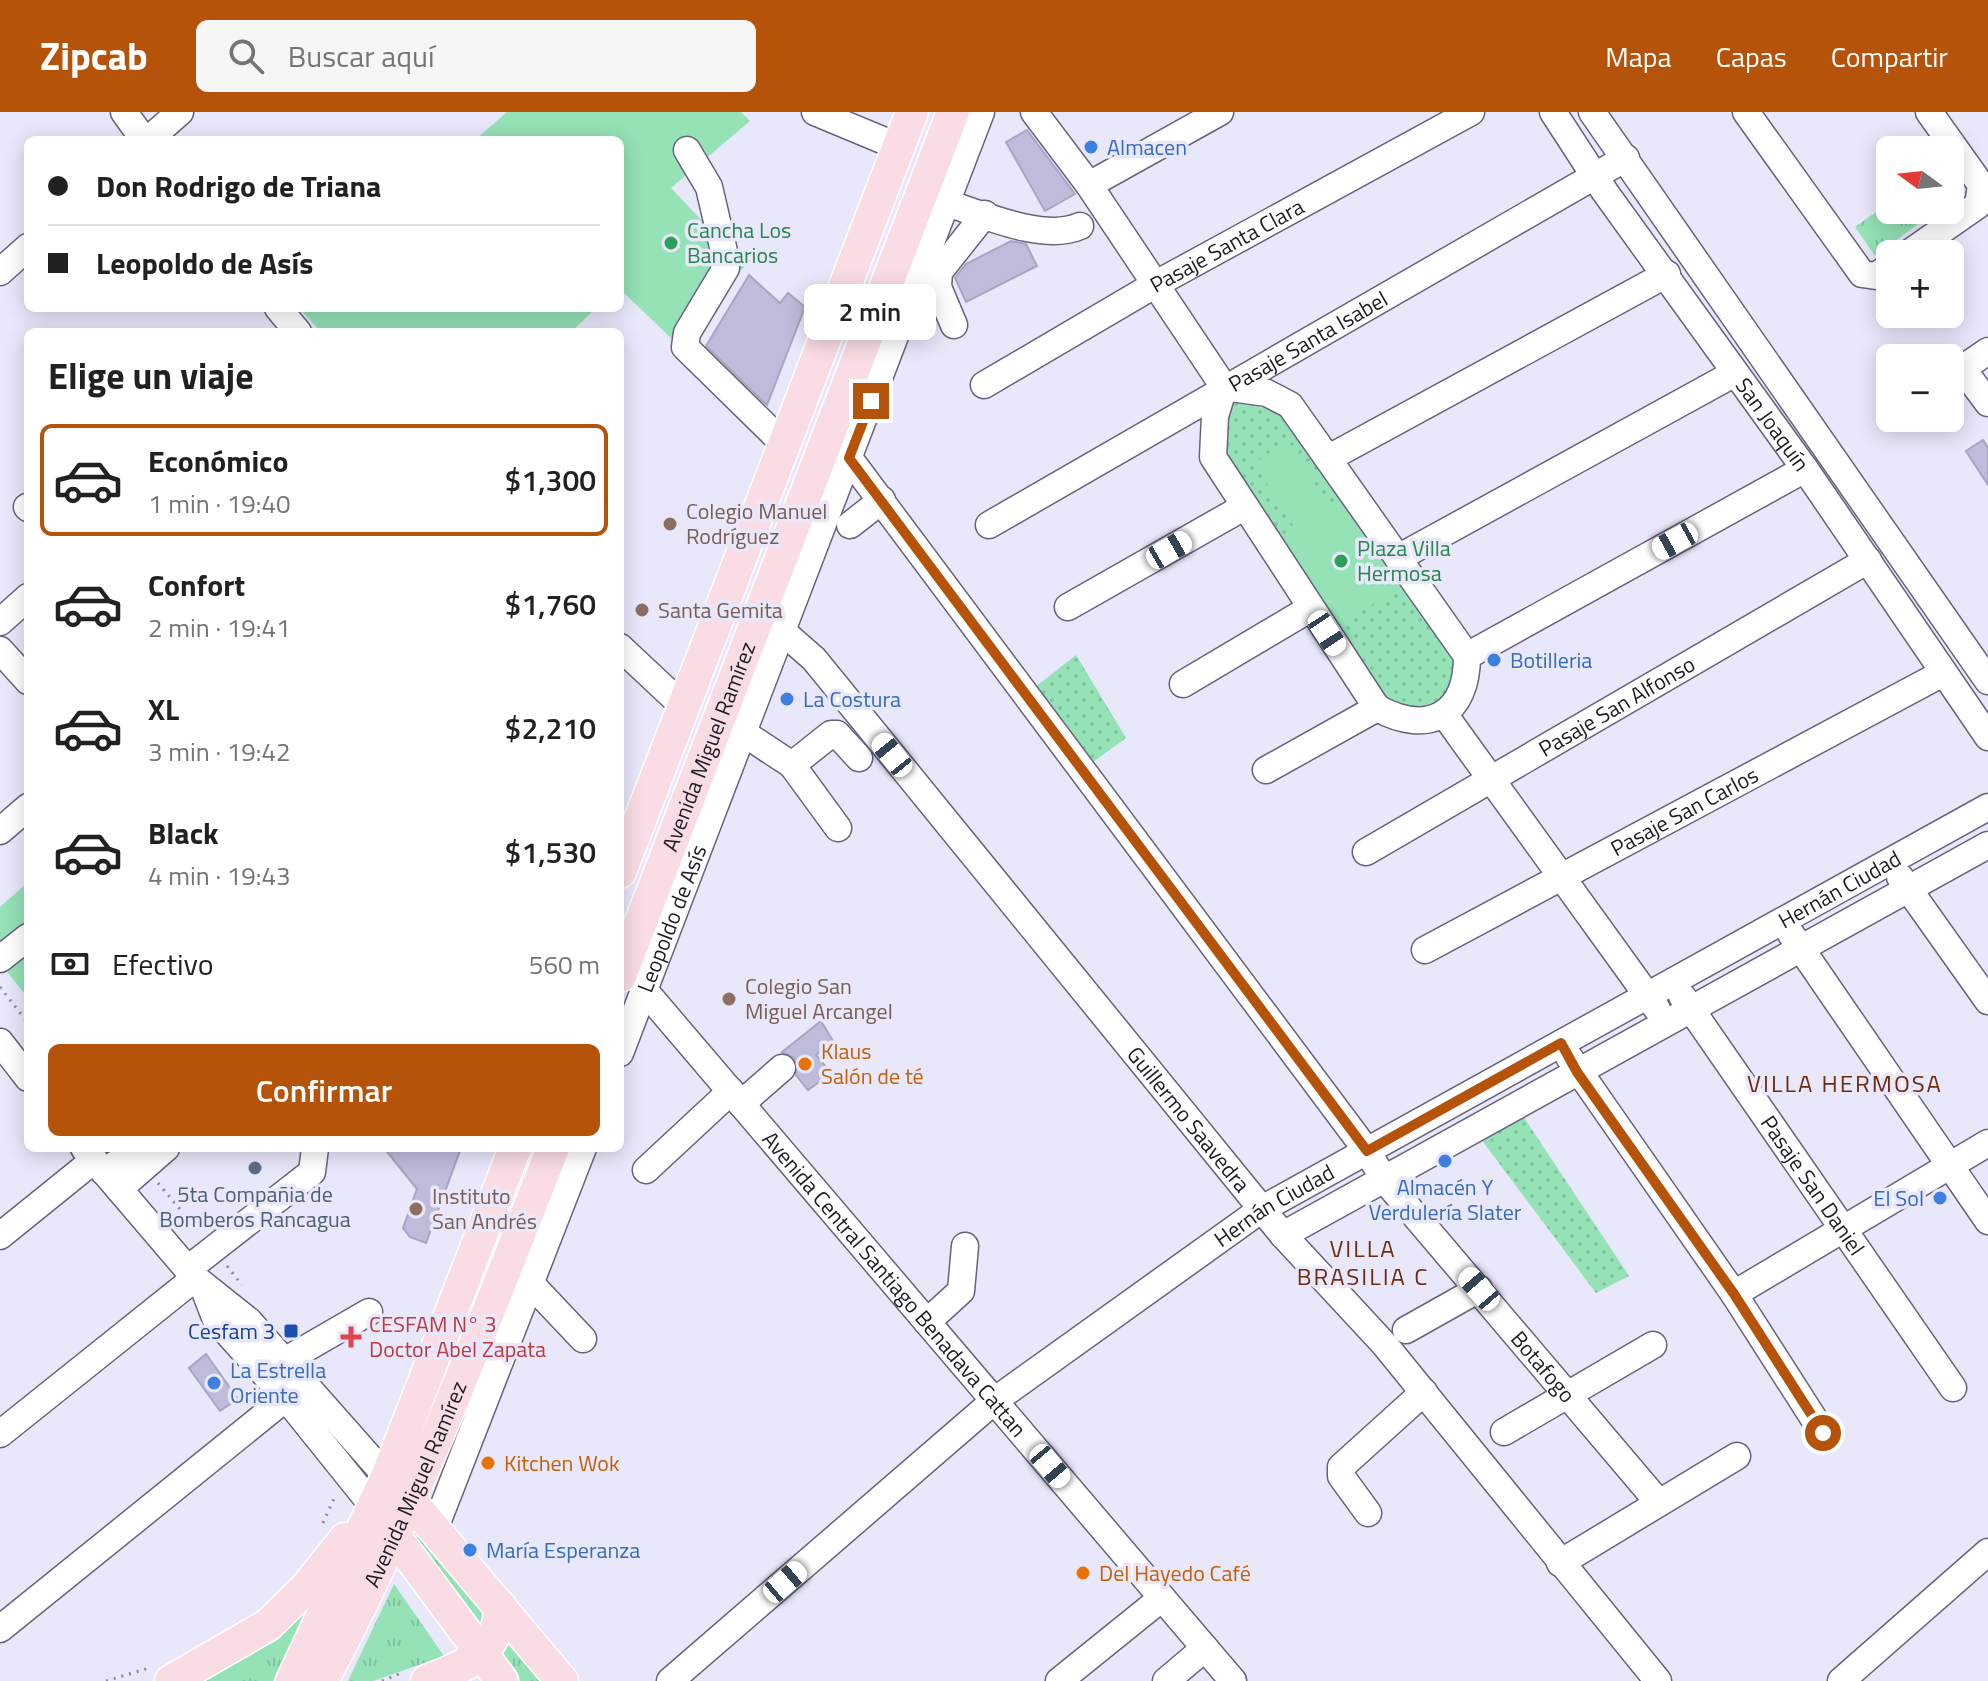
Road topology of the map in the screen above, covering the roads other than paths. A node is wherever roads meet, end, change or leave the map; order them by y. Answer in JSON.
{"nodes":[{"id":1,"x":124,"y":112,"type":"edge"},
{"id":2,"x":180,"y":112,"type":"edge"},
{"id":3,"x":815,"y":112,"type":"edge"},
{"id":4,"x":912,"y":112,"type":"edge"},
{"id":5,"x":953,"y":112,"type":"edge"},
{"id":6,"x":981,"y":112,"type":"edge"},
{"id":7,"x":1034,"y":112,"type":"edge"},
{"id":8,"x":1220,"y":112,"type":"edge"},
{"id":9,"x":1471,"y":112,"type":"edge"},
{"id":10,"x":1553,"y":112,"type":"edge"},
{"id":11,"x":1746,"y":112,"type":"edge"},
{"id":12,"x":1929,"y":112,"type":"edge"},
{"id":13,"x":1594,"y":113,"type":"edge"},
{"id":14,"x":143,"y":136,"type":"edge"},
{"id":15,"x":151,"y":136,"type":"edge"},
{"id":16,"x":899,"y":147,"type":"junction"},
{"id":17,"x":687,"y":150,"type":"dead end"},
{"id":18,"x":1626,"y":158,"type":"junction"},
{"id":19,"x":1596,"y":177,"type":"junction"},
{"id":20,"x":1089,"y":185,"type":"junction"},
{"id":21,"x":947,"y":203,"type":"junction"},
{"id":22,"x":985,"y":214,"type":"junction"},
{"id":23,"x":1080,"y":226,"type":"dead end"},
{"id":24,"x":1928,"y":240,"type":"edge"},
{"id":25,"x":24,"y":251,"type":"edge"},
{"id":26,"x":0,"y":272,"type":"edge"},
{"id":27,"x":1667,"y":274,"type":"junction"},
{"id":28,"x":1876,"y":276,"type":"edge"},
{"id":29,"x":1156,"y":284,"type":"junction"},
{"id":30,"x":281,"y":312,"type":"edge"},
{"id":31,"x":954,"y":325,"type":"dead end"},
{"id":32,"x":295,"y":328,"type":"edge"},
{"id":33,"x":1988,"y":351,"type":"edge"},
{"id":34,"x":1964,"y":367,"type":"edge"},
{"id":35,"x":1735,"y":373,"type":"junction"},
{"id":36,"x":1964,"y":380,"type":"edge"},
{"id":37,"x":984,"y":385,"type":"dead end"},
{"id":38,"x":1224,"y":387,"type":"junction"},
{"id":39,"x":1988,"y":403,"type":"edge"},
{"id":40,"x":784,"y":444,"type":"junction"},
{"id":41,"x":849,"y":458,"type":"junction"},
{"id":42,"x":1329,"y":458,"type":"junction"},
{"id":43,"x":1805,"y":469,"type":"junction"},
{"id":44,"x":882,"y":500,"type":"junction"},
{"id":45,"x":1244,"y":507,"type":"junction"},
{"id":46,"x":850,"y":525,"type":"dead end"},
{"id":47,"x":989,"y":525,"type":"dead end"},
{"id":48,"x":1398,"y":558,"type":"junction"},
{"id":49,"x":1868,"y":560,"type":"junction"},
{"id":50,"x":24,"y":601,"type":"edge"},
{"id":51,"x":1068,"y":607,"type":"dead end"},
{"id":52,"x":1311,"y":608,"type":"junction"},
{"id":53,"x":0,"y":622,"type":"edge"},
{"id":54,"x":782,"y":631,"type":"junction"},
{"id":55,"x":0,"y":650,"type":"edge"},
{"id":56,"x":624,"y":651,"type":"edge"},
{"id":57,"x":1467,"y":656,"type":"junction"},
{"id":58,"x":1943,"y":673,"type":"junction"},
{"id":59,"x":24,"y":677,"type":"edge"},
{"id":60,"x":1988,"y":681,"type":"edge"},
{"id":61,"x":1183,"y":684,"type":"dead end"},
{"id":62,"x":684,"y":707,"type":"junction"},
{"id":63,"x":1377,"y":708,"type":"junction"},
{"id":64,"x":1444,"y":714,"type":"junction"},
{"id":65,"x":742,"y":732,"type":"junction"},
{"id":66,"x":1988,"y":737,"type":"edge"},
{"id":67,"x":859,"y":758,"type":"dead end"},
{"id":68,"x":792,"y":765,"type":"junction"},
{"id":69,"x":1266,"y":770,"type":"dead end"},
{"id":70,"x":1491,"y":781,"type":"junction"},
{"id":71,"x":1988,"y":807,"type":"edge"},
{"id":72,"x":24,"y":810,"type":"edge"},
{"id":73,"x":838,"y":828,"type":"dead end"},
{"id":74,"x":0,"y":831,"type":"edge"},
{"id":75,"x":673,"y":839,"type":"junction"},
{"id":76,"x":1988,"y":845,"type":"edge"},
{"id":77,"x":1366,"y":852,"type":"dead end"},
{"id":78,"x":624,"y":858,"type":"edge"},
{"id":79,"x":1891,"y":861,"type":"junction"},
{"id":80,"x":1559,"y":876,"type":"junction"},
{"id":81,"x":1907,"y":890,"type":"junction"},
{"id":82,"x":1783,"y":921,"type":"junction"},
{"id":83,"x":24,"y":940,"type":"edge"},
{"id":84,"x":1801,"y":949,"type":"junction"},
{"id":85,"x":1425,"y":950,"type":"dead end"},
{"id":86,"x":0,"y":959,"type":"edge"},
{"id":87,"x":628,"y":972,"type":"edge"},
{"id":88,"x":1674,"y":981,"type":"junction"},
{"id":89,"x":1648,"y":995,"type":"junction"},
{"id":90,"x":1988,"y":1001,"type":"edge"},
{"id":91,"x":1690,"y":1010,"type":"junction"},
{"id":92,"x":624,"y":1012,"type":"edge"},
{"id":93,"x":1665,"y":1023,"type":"junction"},
{"id":94,"x":1561,"y":1043,"type":"junction"},
{"id":95,"x":3,"y":1052,"type":"edge"},
{"id":96,"x":782,"y":1068,"type":"dead end"},
{"id":97,"x":1577,"y":1072,"type":"junction"},
{"id":98,"x":24,"y":1074,"type":"edge"},
{"id":99,"x":736,"y":1098,"type":"junction"},
{"id":100,"x":1988,"y":1143,"type":"edge"},
{"id":101,"x":1367,"y":1151,"type":"junction"},
{"id":102,"x":131,"y":1152,"type":"edge"},
{"id":103,"x":152,"y":1152,"type":"edge"},
{"id":104,"x":315,"y":1152,"type":"edge"},
{"id":105,"x":514,"y":1152,"type":"edge"},
{"id":106,"x":551,"y":1152,"type":"edge"},
{"id":107,"x":581,"y":1152,"type":"edge"},
{"id":108,"x":1950,"y":1166,"type":"junction"},
{"id":109,"x":100,"y":1167,"type":"edge"},
{"id":110,"x":646,"y":1170,"type":"dead end"},
{"id":111,"x":1384,"y":1179,"type":"junction"},
{"id":112,"x":1262,"y":1209,"type":"junction"},
{"id":113,"x":1988,"y":1221,"type":"edge"},
{"id":114,"x":1842,"y":1230,"type":"junction"},
{"id":115,"x":1283,"y":1235,"type":"junction"},
{"id":116,"x":0,"y":1236,"type":"edge"},
{"id":117,"x":965,"y":1246,"type":"dead end"},
{"id":118,"x":195,"y":1278,"type":"junction"},
{"id":119,"x":531,"y":1284,"type":"junction"},
{"id":120,"x":1479,"y":1289,"type":"junction"},
{"id":121,"x":1734,"y":1294,"type":"junction"},
{"id":122,"x":369,"y":1312,"type":"dead end"},
{"id":123,"x":927,"y":1322,"type":"junction"},
{"id":124,"x":1406,"y":1330,"type":"dead end"},
{"id":125,"x":583,"y":1339,"type":"dead end"},
{"id":126,"x":1653,"y":1345,"type":"dead end"},
{"id":127,"x":286,"y":1360,"type":"junction"},
{"id":128,"x":1953,"y":1388,"type":"dead end"},
{"id":129,"x":1424,"y":1392,"type":"junction"},
{"id":130,"x":1568,"y":1395,"type":"junction"},
{"id":131,"x":286,"y":1398,"type":"junction"},
{"id":132,"x":994,"y":1401,"type":"junction"},
{"id":133,"x":1504,"y":1432,"type":"dead end"},
{"id":134,"x":1823,"y":1433,"type":"dead end"},
{"id":135,"x":0,"y":1434,"type":"edge"},
{"id":136,"x":1737,"y":1456,"type":"dead end"},
{"id":137,"x":398,"y":1487,"type":"junction"},
{"id":138,"x":1659,"y":1503,"type":"junction"},
{"id":139,"x":372,"y":1505,"type":"junction"},
{"id":140,"x":1368,"y":1513,"type":"dead end"},
{"id":141,"x":435,"y":1528,"type":"junction"},
{"id":142,"x":394,"y":1536,"type":"junction"},
{"id":143,"x":1988,"y":1552,"type":"edge"},
{"id":144,"x":1560,"y":1563,"type":"junction"},
{"id":145,"x":1162,"y":1598,"type":"junction"},
{"id":146,"x":500,"y":1606,"type":"junction"},
{"id":147,"x":0,"y":1629,"type":"edge"},
{"id":148,"x":1205,"y":1648,"type":"junction"},
{"id":149,"x":481,"y":1656,"type":"junction"},
{"id":150,"x":166,"y":1672,"type":"edge"},
{"id":151,"x":1651,"y":1679,"type":"edge"},
{"id":152,"x":292,"y":1681,"type":"edge"},
{"id":153,"x":322,"y":1681,"type":"edge"},
{"id":154,"x":427,"y":1681,"type":"edge"},
{"id":155,"x":502,"y":1681,"type":"edge"},
{"id":156,"x":562,"y":1681,"type":"edge"},
{"id":157,"x":670,"y":1681,"type":"edge"},
{"id":158,"x":1059,"y":1681,"type":"edge"},
{"id":159,"x":1166,"y":1681,"type":"edge"},
{"id":160,"x":1233,"y":1681,"type":"edge"},
{"id":161,"x":1841,"y":1681,"type":"edge"}],
"edges":[{"from":1,"to":14,"type":"street"},
{"from":2,"to":15,"type":"street"},
{"from":3,"to":16,"type":"street"},
{"from":4,"to":16,"type":"main road","name":"Avenida Miguel Ramírez"},
{"from":5,"to":75,"type":"main road","name":"Avenida Miguel Ramírez"},
{"from":6,"to":21,"type":"street","name":"Leopoldo de Asís"},
{"from":7,"to":20,"type":"street"},
{"from":8,"to":20,"type":"street"},
{"from":9,"to":29,"type":"street","name":"Pasaje Santa Clara"},
{"from":10,"to":19,"type":"street","name":"San Joaquín"},
{"from":11,"to":28,"type":"street"},
{"from":12,"to":24,"type":"street"},
{"from":13,"to":18,"type":"street","name":"San Joaquín"},
{"from":16,"to":40,"type":"main road","name":"Avenida Miguel Ramírez"},
{"from":17,"to":40,"type":"street"},
{"from":18,"to":19,"type":"street","name":"Pasaje Santa Isabel"},
{"from":18,"to":60,"type":"street","name":"San Joaquín"},
{"from":19,"to":27,"type":"street","name":"San Joaquín"},
{"from":19,"to":38,"type":"street","name":"Pasaje Santa Isabel"},
{"from":20,"to":29,"type":"street"},
{"from":21,"to":22,"type":"street"},
{"from":21,"to":41,"type":"street","name":"Leopoldo de Asís"},
{"from":22,"to":23,"type":"street"},
{"from":22,"to":31,"type":"street"},
{"from":25,"to":26,"type":"street"},
{"from":27,"to":35,"type":"street","name":"San Joaquín"},
{"from":27,"to":42,"type":"street"},
{"from":29,"to":37,"type":"street","name":"Pasaje Santa Clara"},
{"from":29,"to":38,"type":"street"},
{"from":30,"to":32,"type":"street"},
{"from":33,"to":34,"type":"street"},
{"from":35,"to":43,"type":"street","name":"San Joaquín"},
{"from":35,"to":48,"type":"street"},
{"from":36,"to":39,"type":"street"},
{"from":38,"to":42,"type":"street"},
{"from":38,"to":45,"type":"street"},
{"from":38,"to":47,"type":"street","name":"Pasaje Santa Isabel"},
{"from":40,"to":62,"type":"main road","name":"Avenida Miguel Ramírez"},
{"from":41,"to":44,"type":"street","name":"Botafogo"},
{"from":41,"to":54,"type":"street","name":"Leopoldo de Asís"},
{"from":42,"to":48,"type":"street"},
{"from":43,"to":49,"type":"street","name":"San Joaquín"},
{"from":43,"to":57,"type":"street"},
{"from":44,"to":46,"type":"street"},
{"from":44,"to":101,"type":"street","name":"Botafogo"},
{"from":45,"to":51,"type":"street"},
{"from":45,"to":52,"type":"street"},
{"from":48,"to":57,"type":"street"},
{"from":49,"to":58,"type":"street","name":"San Joaquín"},
{"from":49,"to":70,"type":"street","name":"Pasaje San Alfonso"},
{"from":50,"to":53,"type":"street"},
{"from":52,"to":61,"type":"street"},
{"from":52,"to":63,"type":"street"},
{"from":54,"to":65,"type":"street","name":"Leopoldo de Asís"},
{"from":54,"to":112,"type":"street","name":"Guillermo Saavedra"},
{"from":55,"to":59,"type":"street"},
{"from":56,"to":62,"type":"street"},
{"from":57,"to":64,"type":"street"},
{"from":58,"to":66,"type":"street","name":"San Joaquín"},
{"from":58,"to":80,"type":"street","name":"Pasaje San Carlos"},
{"from":62,"to":75,"type":"main road"},
{"from":62,"to":78,"type":"main road","name":"Avenida Miguel Ramírez"},
{"from":63,"to":64,"type":"street"},
{"from":63,"to":69,"type":"street"},
{"from":64,"to":70,"type":"street"},
{"from":65,"to":68,"type":"street"},
{"from":65,"to":87,"type":"street","name":"Leopoldo de Asís"},
{"from":67,"to":68,"type":"street"},
{"from":68,"to":73,"type":"street"},
{"from":70,"to":77,"type":"street","name":"Pasaje San Alfonso"},
{"from":70,"to":80,"type":"street"},
{"from":71,"to":79,"type":"street","name":"Hernán Ciudad"},
{"from":72,"to":74,"type":"street"},
{"from":75,"to":87,"type":"main road","name":"Avenida Miguel Ramírez"},
{"from":76,"to":81,"type":"street","name":"Hernán Ciudad"},
{"from":79,"to":81,"type":"street"},
{"from":79,"to":82,"type":"street","name":"Hernán Ciudad"},
{"from":80,"to":85,"type":"street","name":"Pasaje San Carlos"},
{"from":80,"to":89,"type":"street"},
{"from":81,"to":84,"type":"street","name":"Hernán Ciudad"},
{"from":81,"to":90,"type":"street"},
{"from":82,"to":84,"type":"street"},
{"from":82,"to":88,"type":"street","name":"Hernán Ciudad"},
{"from":83,"to":86,"type":"street"},
{"from":84,"to":91,"type":"street","name":"Hernán Ciudad"},
{"from":84,"to":108,"type":"street"},
{"from":87,"to":92,"type":"street","name":"Leopoldo de Asís"},
{"from":87,"to":99,"type":"street","name":"Avenida Central Santiago Benadava Cattan"},
{"from":88,"to":89,"type":"street","name":"Hernán Ciudad"},
{"from":88,"to":91,"type":"street","name":"Pasaje San Daniel"},
{"from":89,"to":93,"type":"street"},
{"from":89,"to":94,"type":"street","name":"Hernán Ciudad"},
{"from":91,"to":93,"type":"street","name":"Hernán Ciudad"},
{"from":91,"to":114,"type":"street","name":"Pasaje San Daniel"},
{"from":93,"to":97,"type":"street","name":"Hernán Ciudad"},
{"from":94,"to":97,"type":"street"},
{"from":94,"to":101,"type":"street","name":"Hernán Ciudad"},
{"from":95,"to":98,"type":"street"},
{"from":96,"to":99,"type":"street"},
{"from":97,"to":111,"type":"street","name":"Hernán Ciudad"},
{"from":97,"to":121,"type":"street"},
{"from":99,"to":110,"type":"street"},
{"from":99,"to":123,"type":"street","name":"Avenida Central Santiago Benadava Cattan"},
{"from":100,"to":108,"type":"street"},
{"from":101,"to":111,"type":"street","name":"Botafogo"},
{"from":101,"to":112,"type":"street","name":"Hernán Ciudad"},
{"from":102,"to":109,"type":"street"},
{"from":103,"to":109,"type":"street"},
{"from":104,"to":118,"type":"street"},
{"from":105,"to":137,"type":"main road","name":"Avenida Miguel Ramírez"},
{"from":106,"to":137,"type":"main road","name":"Avenida Miguel Ramírez"},
{"from":107,"to":119,"type":"street"},
{"from":108,"to":113,"type":"street"},
{"from":108,"to":114,"type":"street"},
{"from":109,"to":116,"type":"street"},
{"from":109,"to":118,"type":"street"},
{"from":111,"to":115,"type":"street","name":"Hernán Ciudad"},
{"from":111,"to":120,"type":"street","name":"Botafogo"},
{"from":112,"to":115,"type":"street","name":"Guillermo Saavedra"},
{"from":112,"to":132,"type":"street","name":"Hernán Ciudad"},
{"from":114,"to":121,"type":"street"},
{"from":114,"to":128,"type":"street","name":"Pasaje San Daniel"},
{"from":115,"to":129,"type":"street","name":"Guillermo Saavedra"},
{"from":117,"to":123,"type":"street"},
{"from":118,"to":127,"type":"street"},
{"from":118,"to":131,"type":"street"},
{"from":118,"to":135,"type":"street"},
{"from":119,"to":125,"type":"street"},
{"from":119,"to":141,"type":"street"},
{"from":120,"to":124,"type":"street"},
{"from":120,"to":130,"type":"street","name":"Botafogo"},
{"from":121,"to":134,"type":"street"},
{"from":122,"to":127,"type":"street"},
{"from":123,"to":132,"type":"street","name":"Avenida Central Santiago Benadava Cattan"},
{"from":126,"to":130,"type":"street"},
{"from":127,"to":137,"type":"street"},
{"from":129,"to":140,"type":"street"},
{"from":129,"to":144,"type":"street","name":"Guillermo Saavedra"},
{"from":130,"to":133,"type":"street"},
{"from":130,"to":138,"type":"street","name":"Botafogo"},
{"from":131,"to":139,"type":"street"},
{"from":131,"to":147,"type":"street"},
{"from":132,"to":145,"type":"street","name":"Avenida Central Santiago Benadava Cattan"},
{"from":132,"to":157,"type":"street","name":"Hernán Ciudad"},
{"from":136,"to":138,"type":"street"},
{"from":137,"to":139,"type":"main road","name":"Avenida Miguel Ramírez"},
{"from":137,"to":141,"type":"main road"},
{"from":137,"to":142,"type":"main road","name":"Avenida Miguel Ramírez"},
{"from":138,"to":144,"type":"street"},
{"from":139,"to":142,"type":"main road"},
{"from":139,"to":150,"type":"main road"},
{"from":139,"to":152,"type":"main road","name":"Avenida Miguel Ramírez"},
{"from":141,"to":146,"type":"main road"},
{"from":142,"to":149,"type":"main road"},
{"from":142,"to":153,"type":"main road","name":"Avenida Miguel Ramírez"},
{"from":143,"to":161,"type":"street"},
{"from":144,"to":151,"type":"street","name":"Guillermo Saavedra"},
{"from":145,"to":148,"type":"street","name":"Avenida Central Santiago Benadava Cattan"},
{"from":145,"to":158,"type":"street"},
{"from":146,"to":149,"type":"main road"},
{"from":146,"to":156,"type":"main road"},
{"from":148,"to":159,"type":"street"},
{"from":148,"to":160,"type":"street","name":"Avenida Central Santiago Benadava Cattan"},
{"from":149,"to":154,"type":"main road"},
{"from":149,"to":155,"type":"main road"}]}
